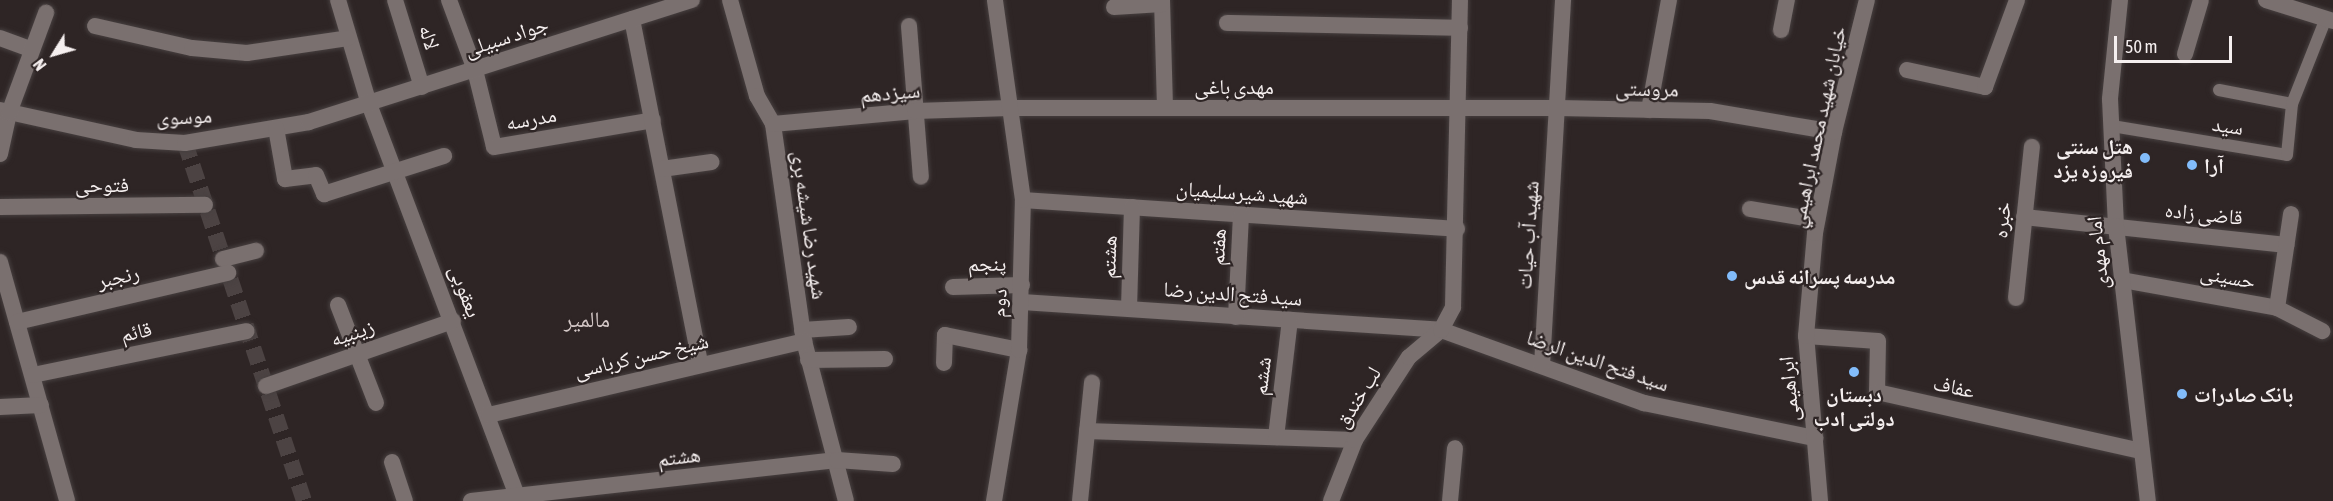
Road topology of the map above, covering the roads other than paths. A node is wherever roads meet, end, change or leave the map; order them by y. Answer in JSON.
{"nodes":[{"id":1,"x":338,"y":0,"type":"edge"},
{"id":2,"x":395,"y":0,"type":"edge"},
{"id":3,"x":449,"y":0,"type":"edge"},
{"id":4,"x":692,"y":0,"type":"edge"},
{"id":5,"x":730,"y":0,"type":"edge"},
{"id":6,"x":995,"y":0,"type":"edge"},
{"id":7,"x":1460,"y":0,"type":"edge"},
{"id":8,"x":1563,"y":0,"type":"edge"},
{"id":9,"x":1669,"y":0,"type":"edge"},
{"id":10,"x":1787,"y":0,"type":"edge"},
{"id":11,"x":1868,"y":0,"type":"edge"},
{"id":12,"x":2017,"y":0,"type":"edge"},
{"id":13,"x":2120,"y":0,"type":"edge"},
{"id":14,"x":2201,"y":0,"type":"edge"},
{"id":15,"x":2266,"y":0,"type":"edge"},
{"id":16,"x":1162,"y":2,"type":"edge"},
{"id":17,"x":1114,"y":7,"type":"dead end"},
{"id":18,"x":45,"y":13,"type":"dead end"},
{"id":19,"x":632,"y":19,"type":"junction"},
{"id":20,"x":2330,"y":20,"type":"edge"},
{"id":21,"x":1227,"y":23,"type":"dead end"},
{"id":22,"x":95,"y":26,"type":"dead end"},
{"id":23,"x":909,"y":26,"type":"dead end"},
{"id":24,"x":1460,"y":28,"type":"junction"},
{"id":25,"x":1781,"y":30,"type":"dead end"},
{"id":26,"x":0,"y":38,"type":"edge"},
{"id":27,"x":348,"y":38,"type":"junction"},
{"id":28,"x":30,"y":49,"type":"junction"},
{"id":29,"x":2184,"y":54,"type":"dead end"},
{"id":30,"x":475,"y":70,"type":"junction"},
{"id":31,"x":1907,"y":70,"type":"dead end"},
{"id":32,"x":422,"y":87,"type":"junction"},
{"id":33,"x":2219,"y":90,"type":"dead end"},
{"id":34,"x":369,"y":104,"type":"junction"},
{"id":35,"x":2292,"y":104,"type":"junction"},
{"id":36,"x":1010,"y":108,"type":"junction"},
{"id":37,"x":1165,"y":108,"type":"junction"},
{"id":38,"x":1558,"y":108,"type":"junction"},
{"id":39,"x":1458,"y":110,"type":"junction"},
{"id":40,"x":1649,"y":110,"type":"junction"},
{"id":41,"x":915,"y":111,"type":"junction"},
{"id":42,"x":4,"y":112,"type":"edge"},
{"id":43,"x":653,"y":120,"type":"junction"},
{"id":44,"x":773,"y":124,"type":"junction"},
{"id":45,"x":2112,"y":126,"type":"junction"},
{"id":46,"x":276,"y":128,"type":"junction"},
{"id":47,"x":1834,"y":132,"type":"junction"},
{"id":48,"x":2032,"y":147,"type":"dead end"},
{"id":49,"x":0,"y":154,"type":"edge"},
{"id":50,"x":444,"y":156,"type":"dead end"},
{"id":51,"x":712,"y":162,"type":"dead end"},
{"id":52,"x":662,"y":169,"type":"junction"},
{"id":53,"x":395,"y":170,"type":"junction"},
{"id":54,"x":921,"y":177,"type":"dead end"},
{"id":55,"x":1023,"y":200,"type":"junction"},
{"id":56,"x":205,"y":205,"type":"dead end"},
{"id":57,"x":0,"y":207,"type":"edge"},
{"id":58,"x":1132,"y":207,"type":"junction"},
{"id":59,"x":1750,"y":209,"type":"dead end"},
{"id":60,"x":2292,"y":214,"type":"dead end"},
{"id":61,"x":1240,"y":215,"type":"junction"},
{"id":62,"x":2024,"y":218,"type":"junction"},
{"id":63,"x":1817,"y":220,"type":"junction"},
{"id":64,"x":2116,"y":226,"type":"junction"},
{"id":65,"x":1457,"y":229,"type":"junction"},
{"id":66,"x":2287,"y":244,"type":"junction"},
{"id":67,"x":256,"y":251,"type":"dead end"},
{"id":68,"x":0,"y":262,"type":"edge"},
{"id":69,"x":2122,"y":280,"type":"junction"},
{"id":70,"x":1022,"y":285,"type":"junction"},
{"id":71,"x":953,"y":286,"type":"dead end"},
{"id":72,"x":2016,"y":298,"type":"dead end"},
{"id":73,"x":1022,"y":302,"type":"junction"},
{"id":74,"x":338,"y":305,"type":"dead end"},
{"id":75,"x":1129,"y":308,"type":"junction"},
{"id":76,"x":2277,"y":308,"type":"junction"},
{"id":77,"x":1236,"y":317,"type":"junction"},
{"id":78,"x":1290,"y":320,"type":"junction"},
{"id":79,"x":453,"y":321,"type":"junction"},
{"id":80,"x":17,"y":322,"type":"junction"},
{"id":81,"x":849,"y":327,"type":"dead end"},
{"id":82,"x":1440,"y":330,"type":"junction"},
{"id":83,"x":248,"y":331,"type":"dead end"},
{"id":84,"x":2322,"y":331,"type":"dead end"},
{"id":85,"x":803,"y":336,"type":"junction"},
{"id":86,"x":1806,"y":336,"type":"junction"},
{"id":87,"x":1019,"y":350,"type":"junction"},
{"id":88,"x":357,"y":354,"type":"junction"},
{"id":89,"x":885,"y":359,"type":"dead end"},
{"id":90,"x":808,"y":360,"type":"junction"},
{"id":91,"x":944,"y":363,"type":"dead end"},
{"id":92,"x":700,"y":364,"type":"junction"},
{"id":93,"x":1542,"y":365,"type":"junction"},
{"id":94,"x":33,"y":375,"type":"junction"},
{"id":95,"x":1092,"y":383,"type":"dead end"},
{"id":96,"x":266,"y":386,"type":"dead end"},
{"id":97,"x":376,"y":403,"type":"dead end"},
{"id":98,"x":41,"y":405,"type":"junction"},
{"id":99,"x":0,"y":407,"type":"edge"},
{"id":100,"x":489,"y":415,"type":"junction"},
{"id":101,"x":1087,"y":431,"type":"junction"},
{"id":102,"x":1275,"y":437,"type":"junction"},
{"id":103,"x":1815,"y":438,"type":"junction"},
{"id":104,"x":1355,"y":440,"type":"junction"},
{"id":105,"x":1455,"y":448,"type":"dead end"},
{"id":106,"x":2142,"y":451,"type":"junction"},
{"id":107,"x":837,"y":460,"type":"junction"},
{"id":108,"x":392,"y":462,"type":"dead end"},
{"id":109,"x":893,"y":464,"type":"dead end"},
{"id":110,"x":518,"y":497,"type":"edge"},
{"id":111,"x":67,"y":501,"type":"edge"},
{"id":112,"x":405,"y":501,"type":"edge"},
{"id":113,"x":471,"y":501,"type":"edge"},
{"id":114,"x":846,"y":501,"type":"edge"},
{"id":115,"x":994,"y":501,"type":"edge"},
{"id":116,"x":1080,"y":501,"type":"edge"},
{"id":117,"x":1331,"y":501,"type":"edge"},
{"id":118,"x":1450,"y":501,"type":"edge"},
{"id":119,"x":1820,"y":501,"type":"edge"},
{"id":120,"x":2148,"y":501,"type":"edge"}],
"edges":[{"from":1,"to":27,"type":"street","name":"یعقوبی"},
{"from":2,"to":32,"type":"street","name":"لاله"},
{"from":3,"to":30,"type":"street"},
{"from":4,"to":19,"type":"street","name":"جواد سبیلی"},
{"from":5,"to":44,"type":"street","name":"شهید رضا شیشه بری"},
{"from":6,"to":36,"type":"street","name":"دوم"},
{"from":7,"to":24,"type":"street"},
{"from":8,"to":38,"type":"street","name":"شهید آب حیات"},
{"from":9,"to":40,"type":"street"},
{"from":10,"to":25,"type":"street"},
{"from":11,"to":47,"type":"street","name":"خيابان شهيد محمد ابراهيمي"},
{"from":12,"to":31,"type":"street"},
{"from":13,"to":45,"type":"street","name":"امام مهدی"},
{"from":14,"to":29,"type":"street"},
{"from":15,"to":20,"type":"street"},
{"from":16,"to":17,"type":"street"},
{"from":16,"to":37,"type":"street"},
{"from":18,"to":28,"type":"street"},
{"from":19,"to":30,"type":"street","name":"جواد سبیلی"},
{"from":19,"to":43,"type":"street"},
{"from":20,"to":35,"type":"street"},
{"from":21,"to":24,"type":"street"},
{"from":22,"to":27,"type":"street"},
{"from":23,"to":41,"type":"street"},
{"from":24,"to":39,"type":"street"},
{"from":26,"to":28,"type":"street"},
{"from":27,"to":34,"type":"street","name":"یعقوبی"},
{"from":28,"to":42,"type":"street"},
{"from":30,"to":32,"type":"street","name":"جواد سبیلی"},
{"from":30,"to":43,"type":"street","name":"مدرسه"},
{"from":32,"to":34,"type":"street","name":"جواد سبیلی"},
{"from":33,"to":35,"type":"street"},
{"from":34,"to":46,"type":"street","name":"موسوی"},
{"from":34,"to":53,"type":"street","name":"یعقوبی"},
{"from":35,"to":45,"type":"street","name":"سید"},
{"from":36,"to":37,"type":"street","name":"مهدی باغی"},
{"from":36,"to":41,"type":"street","name":"سیزدهم"},
{"from":36,"to":55,"type":"street","name":"دوم"},
{"from":37,"to":39,"type":"street","name":"مهدی باغی"},
{"from":38,"to":39,"type":"street","name":"مروستی"},
{"from":38,"to":40,"type":"street","name":"مروستی"},
{"from":38,"to":93,"type":"street","name":"شهید آب حیات"},
{"from":39,"to":65,"type":"street"},
{"from":40,"to":47,"type":"street","name":"مروستی"},
{"from":41,"to":44,"type":"street","name":"سیزدهم"},
{"from":41,"to":54,"type":"street"},
{"from":42,"to":46,"type":"street","name":"موسوی"},
{"from":42,"to":49,"type":"street"},
{"from":43,"to":52,"type":"street"},
{"from":44,"to":85,"type":"street","name":"شهید رضا شیشه بری"},
{"from":45,"to":64,"type":"street","name":"امام مهدی"},
{"from":46,"to":53,"type":"street"},
{"from":47,"to":63,"type":"street","name":"خيابان شهيد محمد ابراهيمي"},
{"from":48,"to":62,"type":"street","name":"خبره"},
{"from":50,"to":53,"type":"street"},
{"from":51,"to":52,"type":"street"},
{"from":52,"to":92,"type":"street"},
{"from":53,"to":79,"type":"street","name":"یعقوبی"},
{"from":55,"to":58,"type":"street","name":"شهید شیرسلیمیان"},
{"from":55,"to":70,"type":"street","name":"دوم"},
{"from":56,"to":57,"type":"street","name":"فتوحی"},
{"from":58,"to":61,"type":"street","name":"شهید شیرسلیمیان"},
{"from":58,"to":75,"type":"street","name":"هشتم"},
{"from":59,"to":63,"type":"street"},
{"from":60,"to":66,"type":"street"},
{"from":61,"to":65,"type":"street","name":"شهید شیرسلیمیان"},
{"from":61,"to":77,"type":"street","name":"هفتم"},
{"from":62,"to":64,"type":"street","name":"قاضی زاده"},
{"from":62,"to":72,"type":"street","name":"خبره"},
{"from":63,"to":86,"type":"street","name":"خيابان شهيد محمد ابراهيمي"},
{"from":64,"to":66,"type":"street","name":"قاضی زاده"},
{"from":64,"to":69,"type":"street","name":"امام مهدی"},
{"from":65,"to":82,"type":"street"},
{"from":66,"to":76,"type":"street"},
{"from":67,"to":80,"type":"street","name":"رنجبر"},
{"from":68,"to":80,"type":"street"},
{"from":69,"to":76,"type":"street","name":"حسینی"},
{"from":69,"to":106,"type":"street","name":"امام مهدی"},
{"from":70,"to":71,"type":"street","name":"پنجم"},
{"from":70,"to":73,"type":"street","name":"دوم"},
{"from":73,"to":75,"type":"street","name":"سید فتح الدین رضا"},
{"from":73,"to":87,"type":"street","name":"دوم"},
{"from":74,"to":88,"type":"street"},
{"from":75,"to":77,"type":"street","name":"سید فتح الدین رضا"},
{"from":76,"to":84,"type":"street","name":"حسینی"},
{"from":77,"to":78,"type":"street","name":"سید فتح الدین رضا"},
{"from":78,"to":82,"type":"street","name":"سید فتح الدین رضا"},
{"from":78,"to":102,"type":"street","name":"ششم"},
{"from":79,"to":88,"type":"street","name":"زینبیه"},
{"from":79,"to":100,"type":"street","name":"یعقوبی"},
{"from":80,"to":94,"type":"street"},
{"from":81,"to":85,"type":"street","name":"شیخ حسن کرباسی"},
{"from":82,"to":93,"type":"street","name":"سید فتح الدین الرضا"},
{"from":82,"to":104,"type":"street","name":"لب خندق"},
{"from":83,"to":94,"type":"street","name":"قائم"},
{"from":85,"to":90,"type":"street","name":"شهید رضا شیشه بری"},
{"from":85,"to":92,"type":"street","name":"شیخ حسن کرباسی"},
{"from":86,"to":103,"type":"street","name":"ابراهیمی"},
{"from":86,"to":106,"type":"street","name":"عفاف"},
{"from":87,"to":91,"type":"street"},
{"from":87,"to":115,"type":"street","name":"دوم"},
{"from":88,"to":96,"type":"street","name":"زینبیه"},
{"from":88,"to":97,"type":"street"},
{"from":89,"to":90,"type":"street"},
{"from":90,"to":107,"type":"street","name":"شهید رضا شیشه بری"},
{"from":92,"to":100,"type":"street","name":"شیخ حسن کرباسی"},
{"from":93,"to":103,"type":"street","name":"سید فتح الدین الرضا"},
{"from":94,"to":98,"type":"street"},
{"from":95,"to":101,"type":"street"},
{"from":98,"to":99,"type":"street"},
{"from":98,"to":111,"type":"street"},
{"from":100,"to":110,"type":"street","name":"یعقوبی"},
{"from":101,"to":102,"type":"street"},
{"from":101,"to":116,"type":"street"},
{"from":102,"to":104,"type":"street"},
{"from":103,"to":119,"type":"street","name":"ابراهیمی"},
{"from":104,"to":117,"type":"street","name":"لب خندق"},
{"from":105,"to":118,"type":"street"},
{"from":106,"to":120,"type":"street","name":"امام مهدی"},
{"from":107,"to":109,"type":"street","name":"هشتم"},
{"from":107,"to":110,"type":"street","name":"هشتم"},
{"from":107,"to":114,"type":"street","name":"شهید رضا شیشه بری"},
{"from":108,"to":112,"type":"street"},
{"from":110,"to":113,"type":"street","name":"هشتم"}]}
